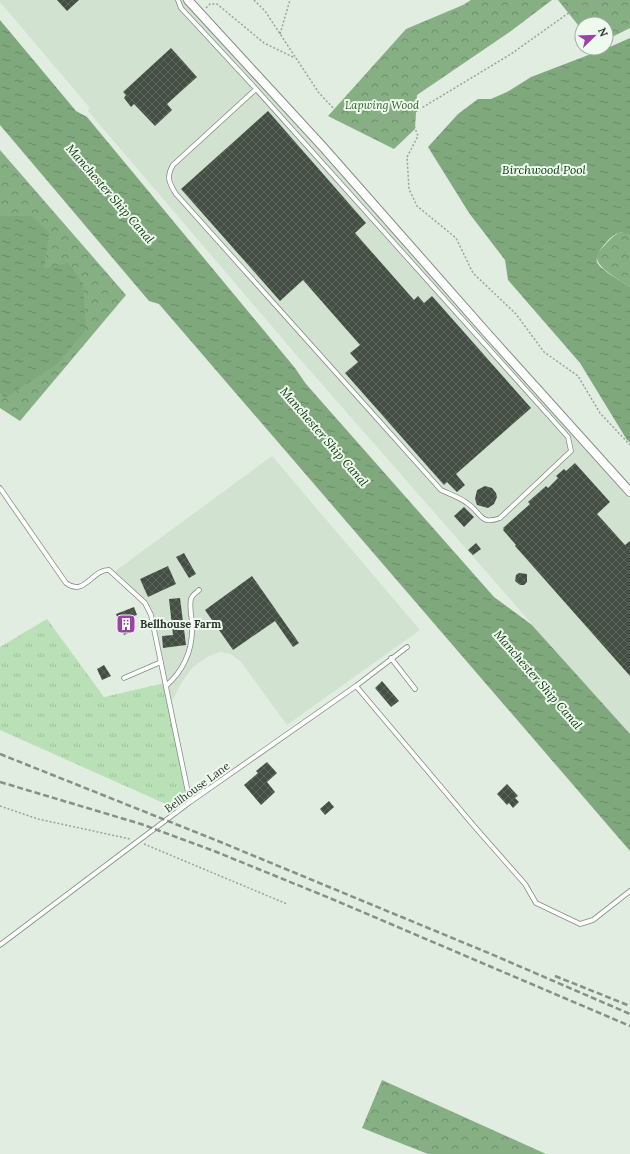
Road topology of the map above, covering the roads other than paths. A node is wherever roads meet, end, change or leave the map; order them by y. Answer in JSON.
{"nodes":[{"id":1,"x":178,"y":0,"type":"edge"},
{"id":2,"x":188,"y":0,"type":"edge"},
{"id":3,"x":256,"y":89,"type":"junction"},
{"id":4,"x":0,"y":488,"type":"edge"},
{"id":5,"x":630,"y":492,"type":"edge"},
{"id":6,"x":199,"y":590,"type":"dead end"},
{"id":7,"x":407,"y":647,"type":"dead end"},
{"id":8,"x":391,"y":658,"type":"junction"},
{"id":9,"x":161,"y":662,"type":"junction"},
{"id":10,"x":124,"y":678,"type":"dead end"},
{"id":11,"x":166,"y":686,"type":"junction"},
{"id":12,"x":356,"y":686,"type":"junction"},
{"id":13,"x":415,"y":689,"type":"dead end"},
{"id":14,"x":190,"y":802,"type":"junction"},
{"id":15,"x":630,"y":891,"type":"edge"},
{"id":16,"x":2,"y":943,"type":"edge"}],
"edges":[{"from":1,"to":3,"type":"lane"},
{"from":2,"to":5,"type":"street"},
{"from":3,"to":3,"type":"lane"},
{"from":4,"to":9,"type":"lane"},
{"from":6,"to":11,"type":"lane"},
{"from":7,"to":8,"type":"lane","name":"Bellhouse Lane"},
{"from":8,"to":12,"type":"lane","name":"Bellhouse Lane"},
{"from":8,"to":13,"type":"lane"},
{"from":9,"to":10,"type":"lane"},
{"from":9,"to":11,"type":"lane"},
{"from":11,"to":14,"type":"lane"},
{"from":12,"to":14,"type":"lane","name":"Bellhouse Lane"},
{"from":12,"to":15,"type":"lane"},
{"from":14,"to":16,"type":"lane","name":"Bellhouse Lane"}]}
